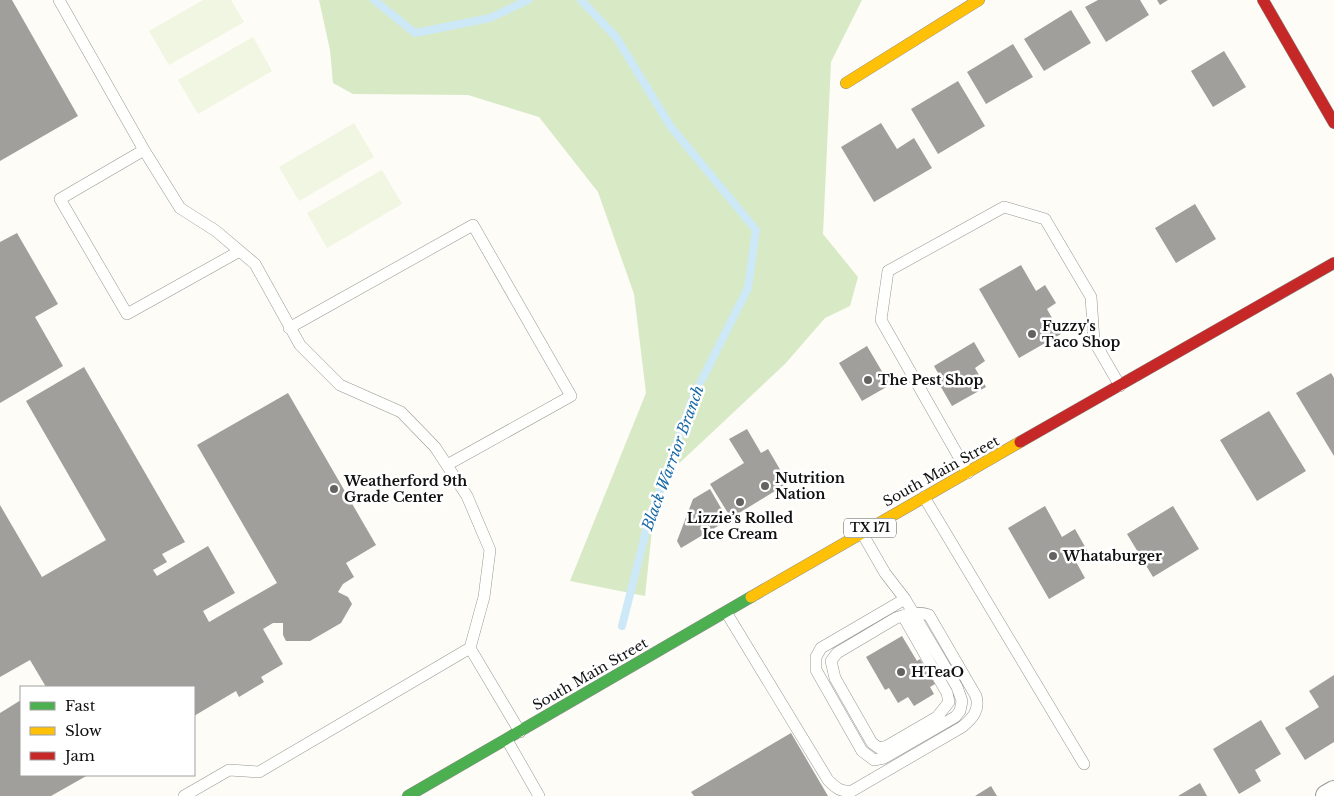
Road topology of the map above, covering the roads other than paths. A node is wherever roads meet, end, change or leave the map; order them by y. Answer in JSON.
{"nodes":[{"id":1,"x":59,"y":0,"type":"edge"},
{"id":2,"x":979,"y":0,"type":"edge"},
{"id":3,"x":1262,"y":0,"type":"edge"},
{"id":4,"x":846,"y":83,"type":"dead end"},
{"id":5,"x":1334,"y":123,"type":"edge"},
{"id":6,"x":144,"y":150,"type":"junction"},
{"id":7,"x":238,"y":252,"type":"junction"},
{"id":8,"x":1333,"y":265,"type":"edge"},
{"id":9,"x":289,"y":328,"type":"junction"},
{"id":10,"x":1120,"y":386,"type":"junction"},
{"id":11,"x":447,"y":465,"type":"junction"},
{"id":12,"x":968,"y":473,"type":"junction"},
{"id":13,"x":924,"y":497,"type":"junction"},
{"id":14,"x":862,"y":533,"type":"junction"},
{"id":15,"x":905,"y":599,"type":"junction"},
{"id":16,"x":726,"y":612,"type":"junction"},
{"id":17,"x":908,"y":615,"type":"junction"},
{"id":18,"x":470,"y":648,"type":"junction"},
{"id":19,"x":520,"y":732,"type":"junction"},
{"id":20,"x":507,"y":740,"type":"junction"},
{"id":21,"x":1084,"y":764,"type":"dead end"},
{"id":22,"x":428,"y":791,"type":"edge"},
{"id":23,"x":1334,"y":792,"type":"edge"},
{"id":24,"x":853,"y":793,"type":"edge"},
{"id":25,"x":184,"y":796,"type":"edge"},
{"id":26,"x":408,"y":796,"type":"edge"},
{"id":27,"x":539,"y":796,"type":"edge"},
{"id":28,"x":1327,"y":796,"type":"edge"}],
"edges":[{"from":1,"to":6,"type":"lane"},
{"from":2,"to":4,"type":"main road"},
{"from":3,"to":5,"type":"main road"},
{"from":6,"to":7,"type":"lane"},
{"from":6,"to":7,"type":"lane"},
{"from":7,"to":9,"type":"lane"},
{"from":8,"to":10,"type":"main road","name":"South Main Street","number":"TX 171"},
{"from":9,"to":11,"type":"lane"},
{"from":9,"to":11,"type":"lane"},
{"from":10,"to":12,"type":"main road","name":"South Main Street","number":"TX 171"},
{"from":10,"to":12,"type":"lane"},
{"from":11,"to":18,"type":"lane"},
{"from":12,"to":13,"type":"main road","name":"South Main Street","number":"TX 171"},
{"from":13,"to":14,"type":"main road","name":"South Main Street","number":"TX 171"},
{"from":13,"to":21,"type":"lane"},
{"from":14,"to":15,"type":"lane"},
{"from":14,"to":16,"type":"main road","name":"South Main Street","number":"TX 171"},
{"from":15,"to":17,"type":"lane"},
{"from":15,"to":17,"type":"lane"},
{"from":16,"to":19,"type":"main road","name":"South Main Street","number":"TX 171"},
{"from":16,"to":24,"type":"lane"},
{"from":17,"to":17,"type":"lane"},
{"from":17,"to":24,"type":"lane"},
{"from":18,"to":19,"type":"lane"},
{"from":18,"to":25,"type":"lane"},
{"from":19,"to":20,"type":"main road","name":"South Main Street","number":"TX 171"},
{"from":20,"to":22,"type":"main road","name":"South Main Street","number":"TX 171"},
{"from":20,"to":27,"type":"lane"},
{"from":22,"to":26,"type":"main road","name":"South Main Street","number":"TX 171"},
{"from":23,"to":28,"type":"street"}]}
